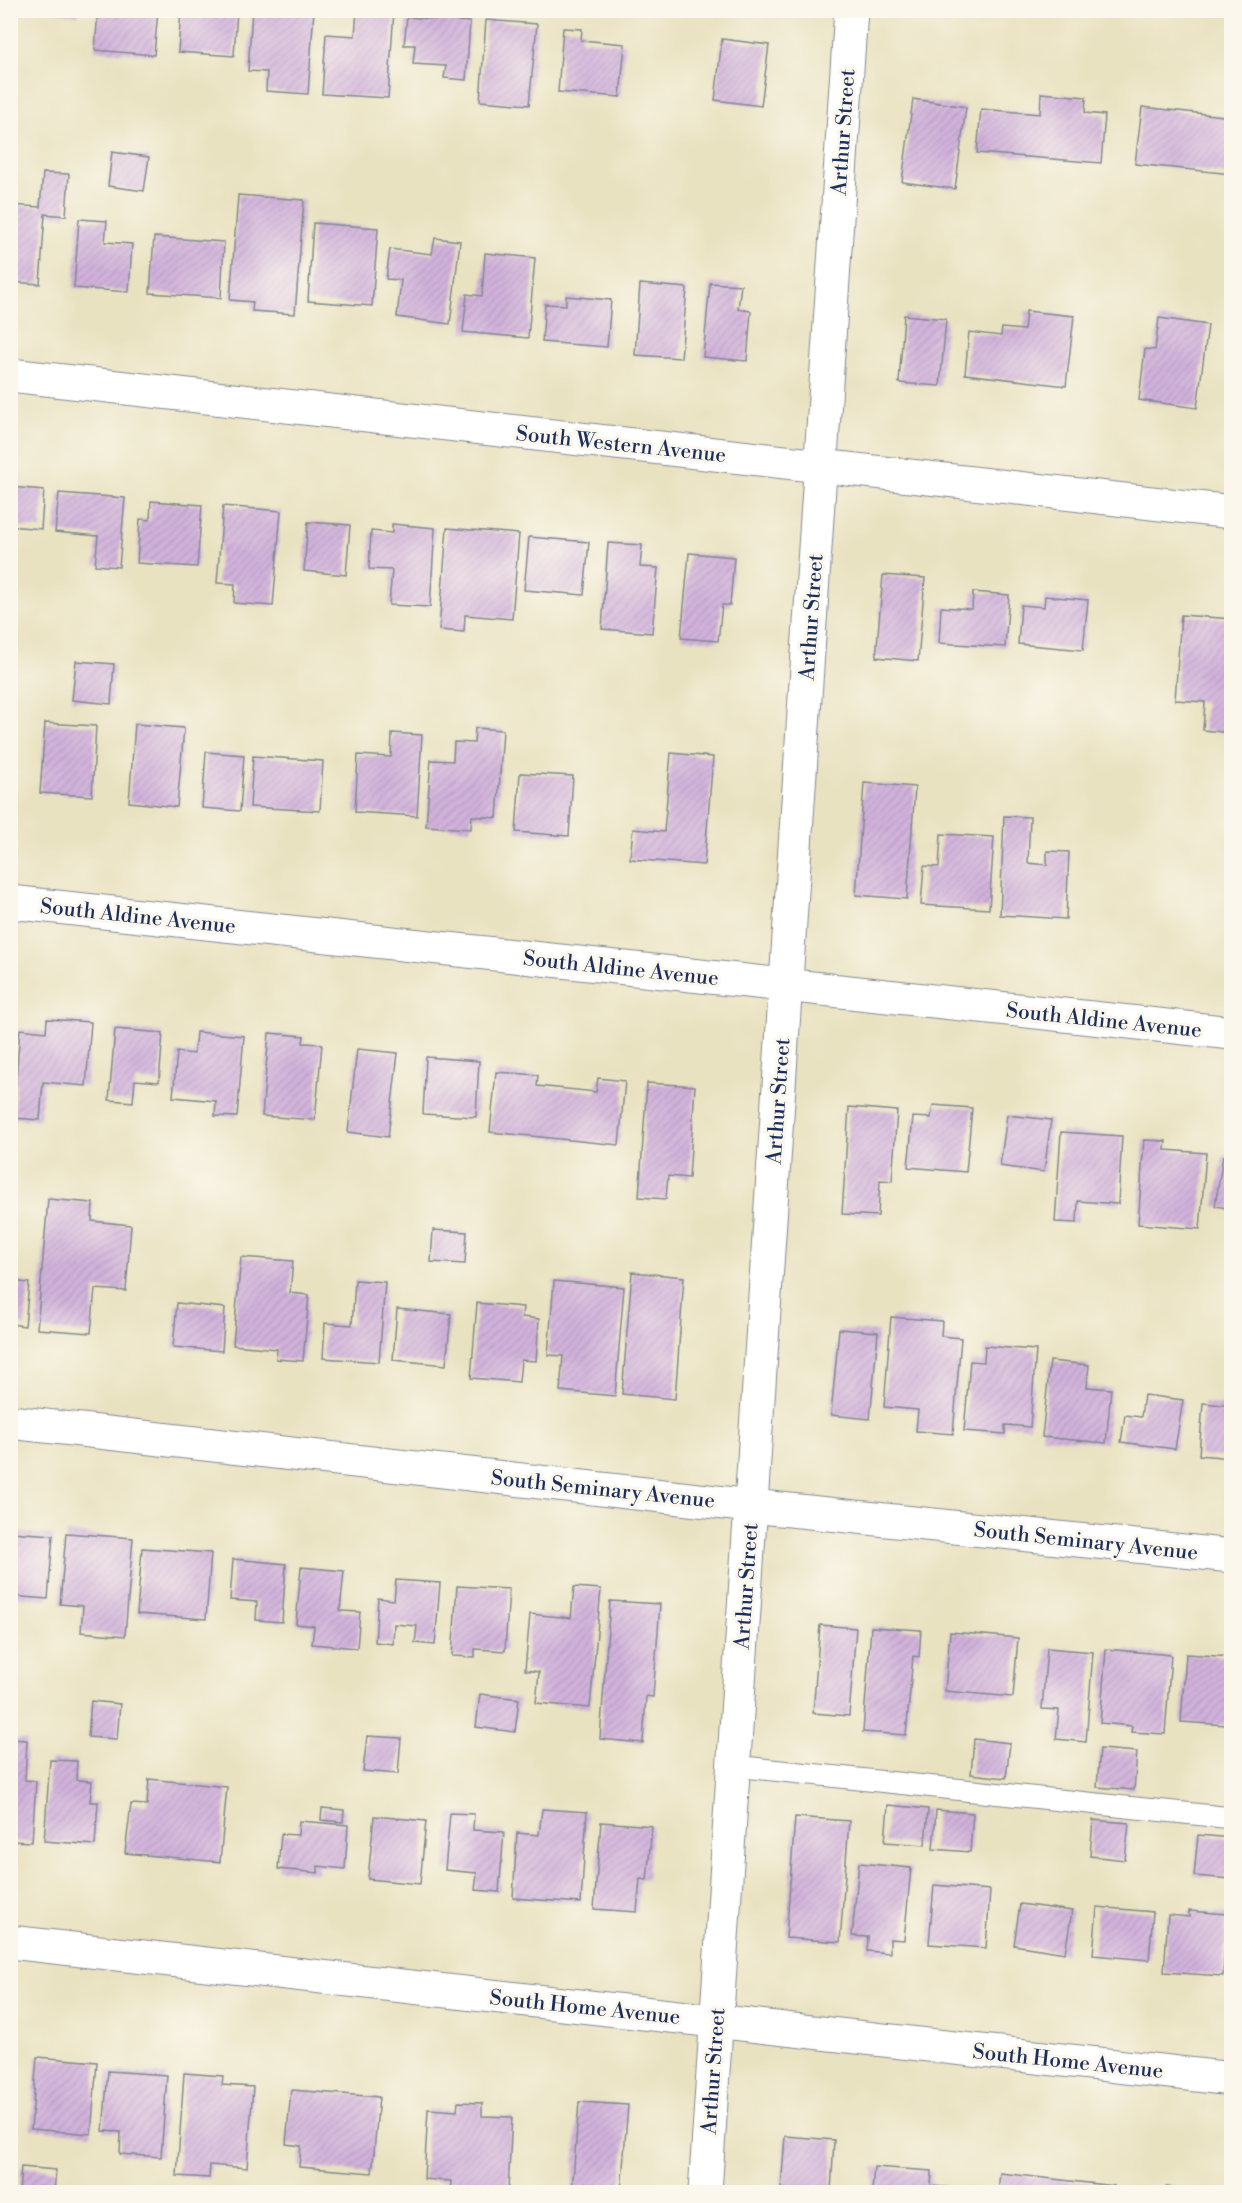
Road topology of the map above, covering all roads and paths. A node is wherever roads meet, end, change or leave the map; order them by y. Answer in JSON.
{"nodes":[{"id":1,"x":851,"y":10,"type":"edge"},
{"id":2,"x":10,"y":375,"type":"edge"},
{"id":3,"x":821,"y":466,"type":"junction"},
{"id":4,"x":1232,"y":512,"type":"edge"},
{"id":5,"x":10,"y":902,"type":"edge"},
{"id":6,"x":786,"y":986,"type":"junction"},
{"id":7,"x":1232,"y":1033,"type":"edge"},
{"id":8,"x":10,"y":1422,"type":"edge"},
{"id":9,"x":751,"y":1506,"type":"junction"},
{"id":10,"x":1232,"y":1556,"type":"edge"},
{"id":11,"x":734,"y":1766,"type":"junction"},
{"id":12,"x":1232,"y":1818,"type":"edge"},
{"id":13,"x":10,"y":1942,"type":"edge"},
{"id":14,"x":717,"y":2022,"type":"junction"},
{"id":15,"x":1232,"y":2079,"type":"edge"},
{"id":16,"x":705,"y":2193,"type":"edge"}],
"edges":[{"from":1,"to":3,"type":"street","name":"Arthur Street"},
{"from":2,"to":3,"type":"street","name":"South Western Avenue"},
{"from":3,"to":4,"type":"street","name":"South Western Avenue"},
{"from":3,"to":6,"type":"street","name":"Arthur Street"},
{"from":5,"to":6,"type":"street","name":"South Aldine Avenue"},
{"from":6,"to":7,"type":"street","name":"South Aldine Avenue"},
{"from":6,"to":9,"type":"street","name":"Arthur Street"},
{"from":8,"to":9,"type":"street","name":"South Seminary Avenue"},
{"from":9,"to":10,"type":"street","name":"South Seminary Avenue"},
{"from":9,"to":11,"type":"street","name":"Arthur Street"},
{"from":11,"to":12,"type":"lane"},
{"from":11,"to":14,"type":"street","name":"Arthur Street"},
{"from":13,"to":14,"type":"street","name":"South Home Avenue"},
{"from":14,"to":15,"type":"street","name":"South Home Avenue"},
{"from":14,"to":16,"type":"street","name":"Arthur Street"}]}
